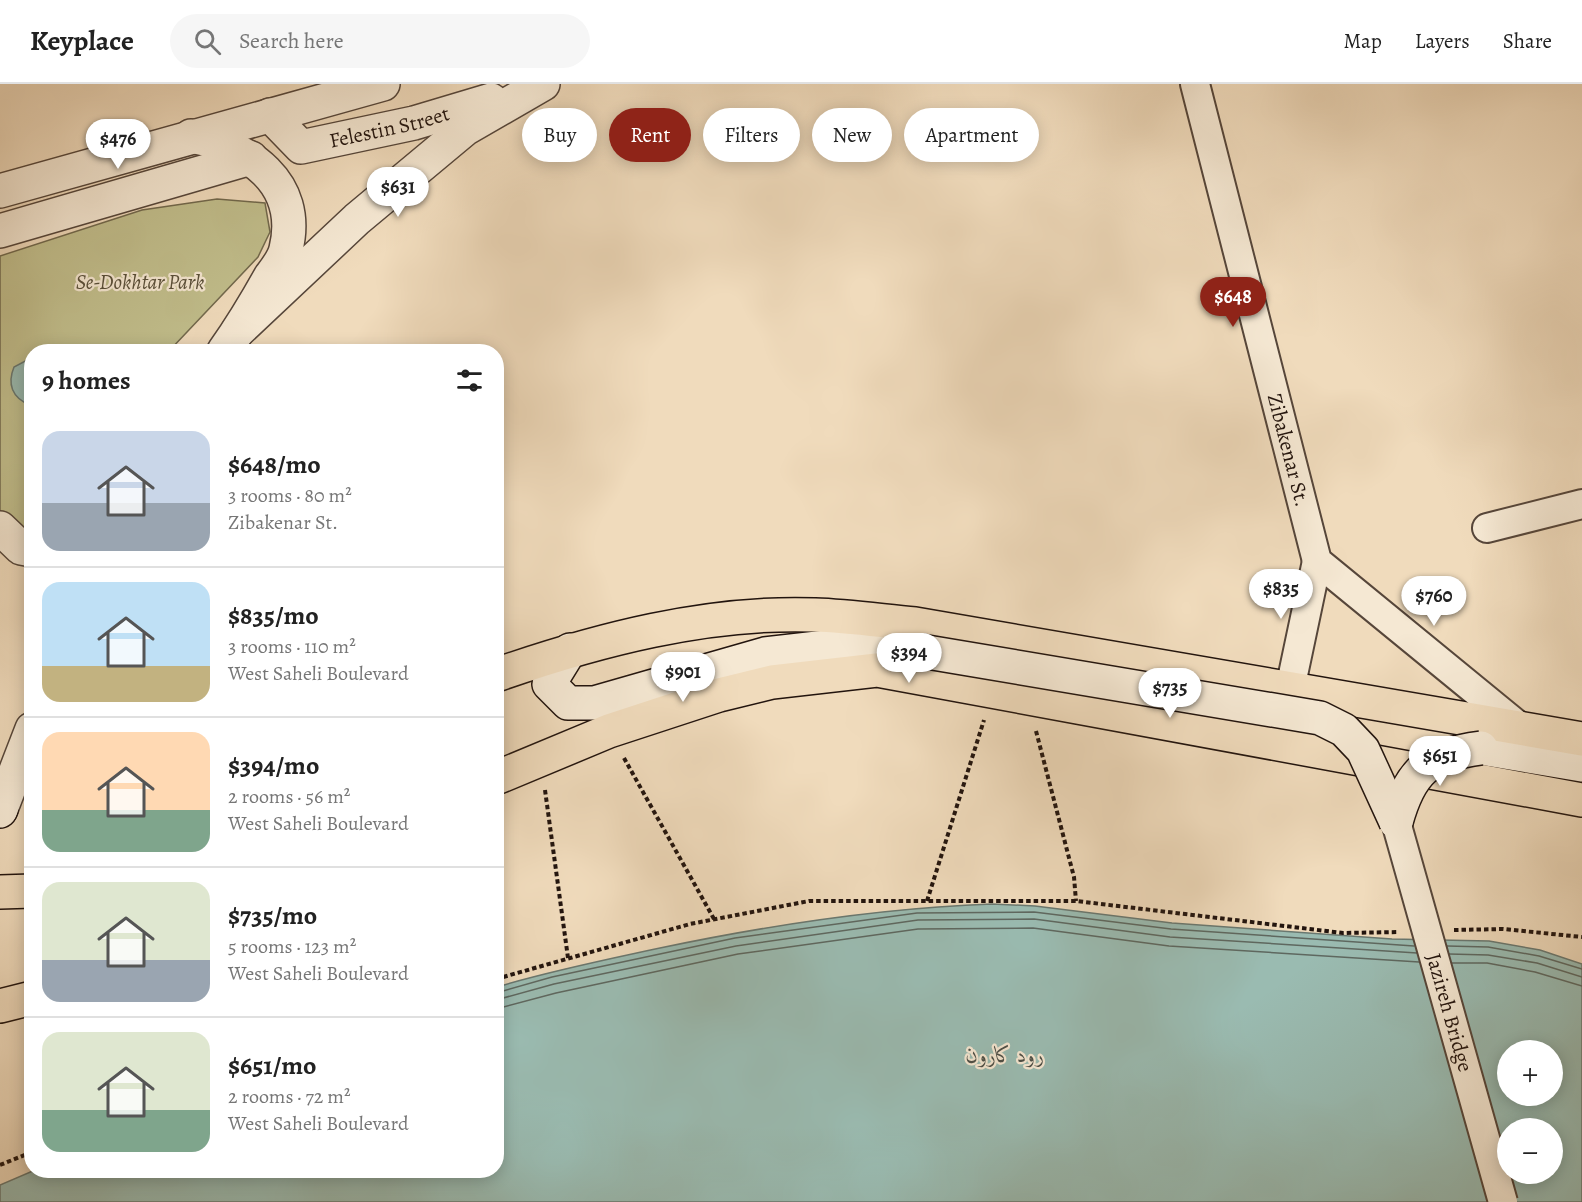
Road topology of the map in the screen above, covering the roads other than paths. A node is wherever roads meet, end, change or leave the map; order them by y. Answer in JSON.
{"nodes":[{"id":1,"x":383,"y":84,"type":"edge"},
{"id":2,"x":544,"y":84,"type":"edge"},
{"id":3,"x":1195,"y":84,"type":"edge"},
{"id":4,"x":270,"y":115,"type":"junction"},
{"id":5,"x":190,"y":136,"type":"junction"},
{"id":6,"x":251,"y":158,"type":"junction"},
{"id":7,"x":0,"y":190,"type":"edge"},
{"id":8,"x":0,"y":231,"type":"edge"},
{"id":9,"x":231,"y":341,"type":"edge"},
{"id":10,"x":1582,"y":504,"type":"edge"},
{"id":11,"x":0,"y":528,"type":"edge"},
{"id":12,"x":1487,"y":528,"type":"dead end"},
{"id":13,"x":24,"y":549,"type":"edge"},
{"id":14,"x":1317,"y":561,"type":"junction"},
{"id":15,"x":570,"y":650,"type":"junction"},
{"id":16,"x":921,"y":651,"type":"junction"},
{"id":17,"x":877,"y":670,"type":"junction"},
{"id":18,"x":504,"y":672,"type":"edge"},
{"id":19,"x":642,"y":688,"type":"junction"},
{"id":20,"x":1290,"y":689,"type":"junction"},
{"id":21,"x":718,"y":695,"type":"junction"},
{"id":22,"x":1521,"y":728,"type":"junction"},
{"id":23,"x":1582,"y":739,"type":"edge"},
{"id":24,"x":24,"y":749,"type":"edge"},
{"id":25,"x":1582,"y":765,"type":"edge"},
{"id":26,"x":504,"y":775,"type":"edge"},
{"id":27,"x":1582,"y":800,"type":"edge"},
{"id":28,"x":0,"y":810,"type":"edge"},
{"id":29,"x":1396,"y":822,"type":"junction"},
{"id":30,"x":24,"y":891,"type":"edge"},
{"id":31,"x":0,"y":892,"type":"edge"},
{"id":32,"x":24,"y":1000,"type":"edge"},
{"id":33,"x":0,"y":1006,"type":"edge"},
{"id":34,"x":1503,"y":1202,"type":"edge"}],
"edges":[{"from":1,"to":4,"type":"street","name":"Felestin Street"},
{"from":2,"to":4,"type":"street","name":"Felestin Street"},
{"from":2,"to":9,"type":"street"},
{"from":3,"to":14,"type":"street","name":"Zibakenar St."},
{"from":4,"to":5,"type":"street","name":"Felestin Street"},
{"from":5,"to":6,"type":"street"},
{"from":5,"to":7,"type":"street","name":"Felestin Street"},
{"from":6,"to":8,"type":"street"},
{"from":6,"to":9,"type":"street"},
{"from":10,"to":12,"type":"street"},
{"from":11,"to":13,"type":"street"},
{"from":14,"to":20,"type":"street"},
{"from":14,"to":22,"type":"street"},
{"from":15,"to":18,"type":"main road"},
{"from":15,"to":19,"type":"street"},
{"from":15,"to":20,"type":"main road"},
{"from":16,"to":17,"type":"street"},
{"from":16,"to":19,"type":"street"},
{"from":16,"to":29,"type":"street","bridge":true},
{"from":17,"to":21,"type":"main road"},
{"from":17,"to":27,"type":"main road"},
{"from":19,"to":21,"type":"street"},
{"from":20,"to":22,"type":"main road"},
{"from":21,"to":26,"type":"main road"},
{"from":22,"to":23,"type":"main road"},
{"from":24,"to":28,"type":"street"},
{"from":25,"to":29,"type":"street","bridge":true},
{"from":29,"to":34,"type":"street","name":"Jazireh Bridge","bridge":true},
{"from":30,"to":31,"type":"main road"},
{"from":32,"to":33,"type":"main road"}]}
